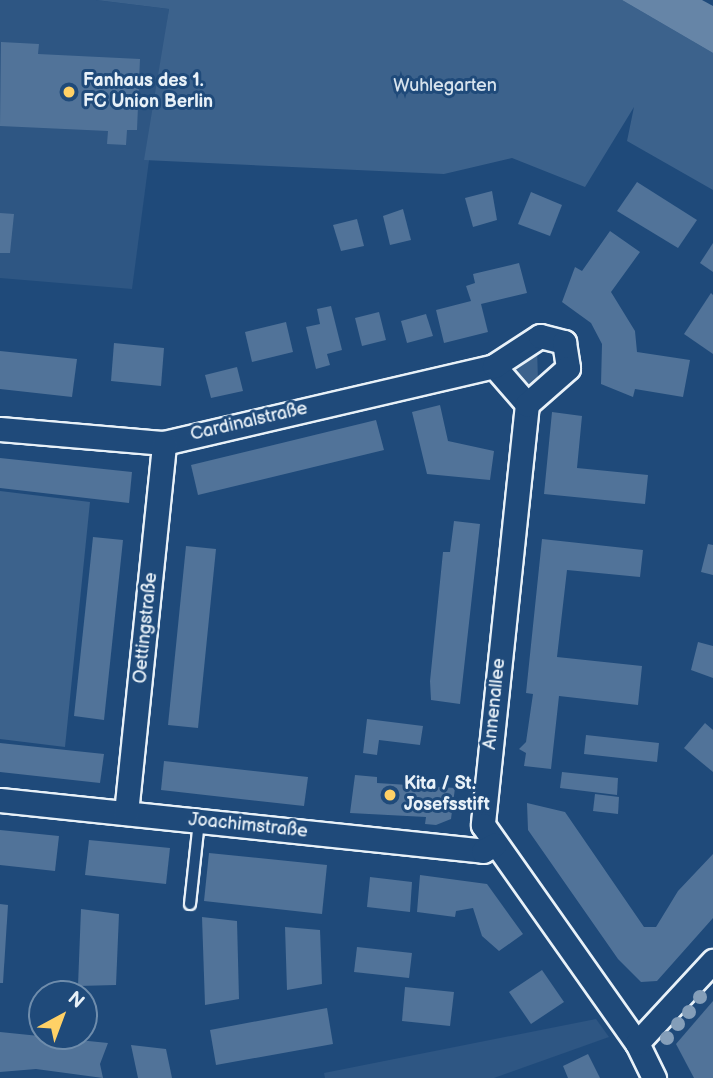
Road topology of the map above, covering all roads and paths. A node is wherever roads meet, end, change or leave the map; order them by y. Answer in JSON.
{"nodes":[{"id":1,"x":494,"y":366,"type":"junction"},
{"id":2,"x":527,"y":404,"type":"junction"},
{"id":3,"x":0,"y":429,"type":"edge"},
{"id":4,"x":164,"y":443,"type":"junction"},
{"id":5,"x":0,"y":800,"type":"edge"},
{"id":6,"x":126,"y":813,"type":"junction"},
{"id":7,"x":199,"y":821,"type":"junction"},
{"id":8,"x":494,"y":845,"type":"junction"},
{"id":9,"x":190,"y":904,"type":"dead end"},
{"id":10,"x":713,"y":961,"type":"edge"},
{"id":11,"x":637,"y":1043,"type":"junction"},
{"id":12,"x":654,"y":1078,"type":"edge"}],
"edges":[{"from":1,"to":2,"type":"street"},
{"from":1,"to":2,"type":"street"},
{"from":1,"to":4,"type":"street","name":"Cardinalstraße"},
{"from":2,"to":8,"type":"street","name":"Annenallee"},
{"from":3,"to":4,"type":"street","name":"Cardinalstraße"},
{"from":4,"to":6,"type":"street","name":"Oettingstraße"},
{"from":5,"to":6,"type":"street","name":"Joachimstraße"},
{"from":6,"to":7,"type":"street","name":"Joachimstraße"},
{"from":7,"to":8,"type":"street","name":"Joachimstraße"},
{"from":7,"to":9,"type":"lane"},
{"from":8,"to":11,"type":"street","name":"Annenallee"},
{"from":10,"to":11,"type":"street"},
{"from":11,"to":12,"type":"street","name":"Annenallee"}]}
